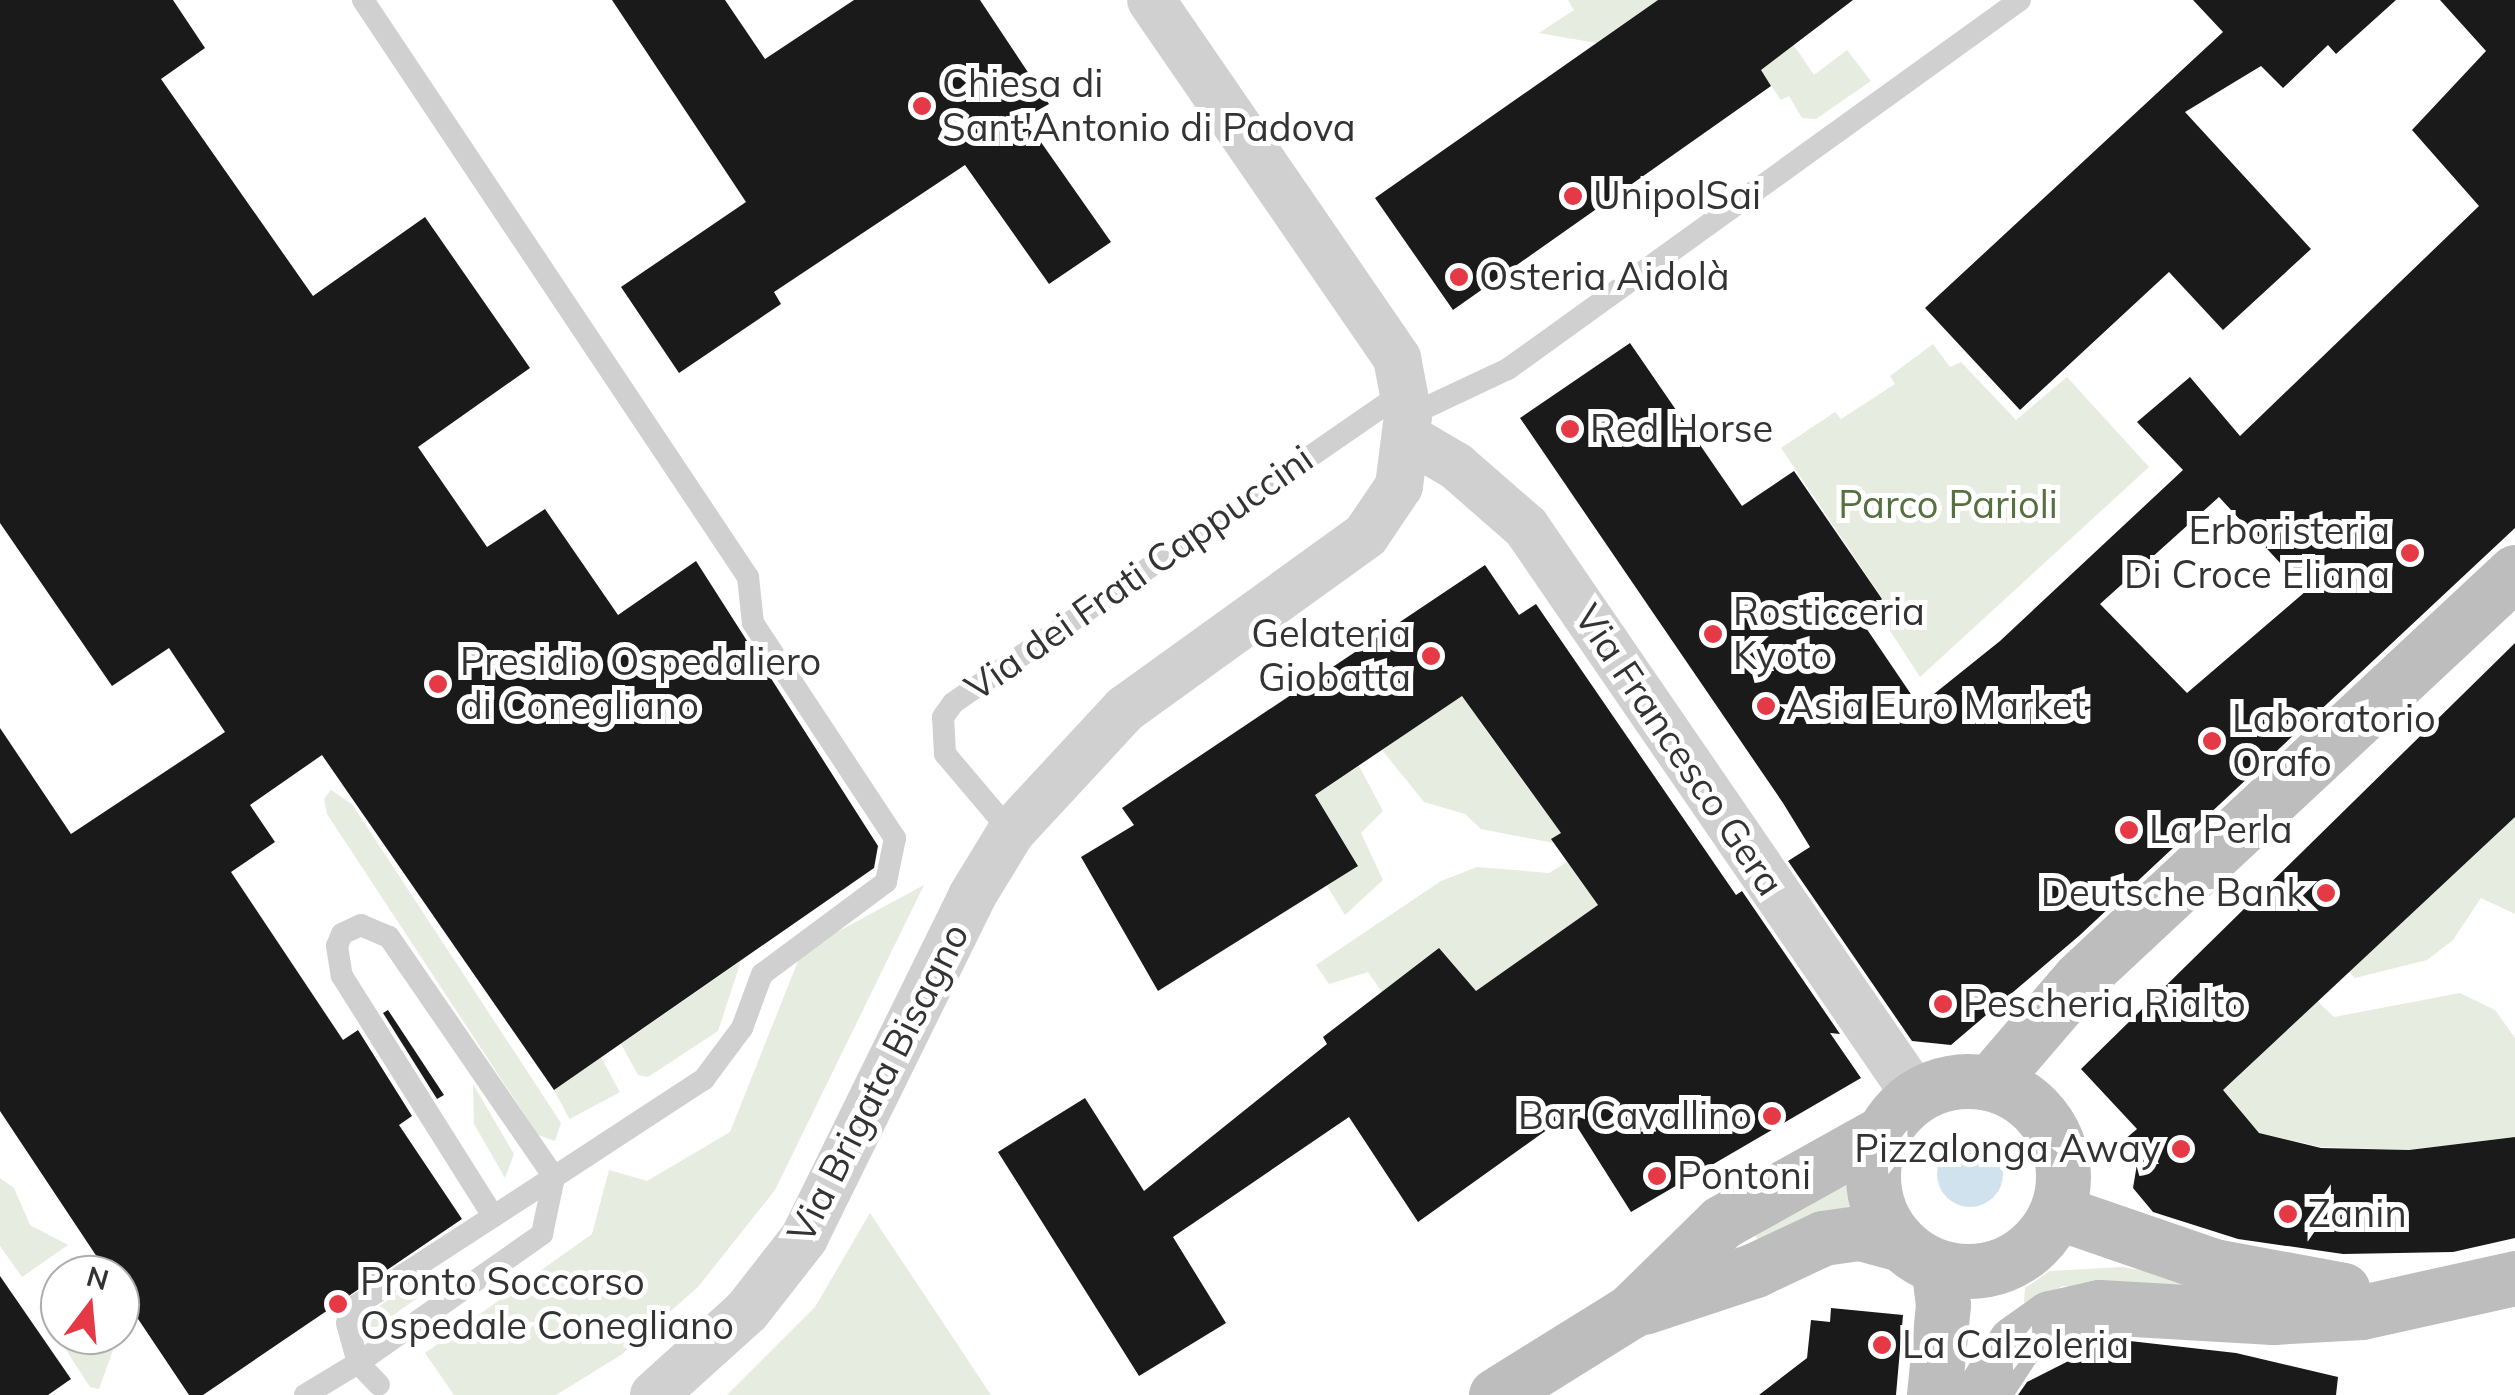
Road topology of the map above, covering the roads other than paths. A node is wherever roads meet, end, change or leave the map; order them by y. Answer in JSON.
{"nodes":[{"id":1,"x":363,"y":0,"type":"edge"},
{"id":2,"x":1151,"y":0,"type":"edge"},
{"id":3,"x":2020,"y":0,"type":"edge"},
{"id":4,"x":1407,"y":415,"type":"junction"},
{"id":5,"x":2515,"y":572,"type":"edge"},
{"id":6,"x":1011,"y":832,"type":"junction"},
{"id":7,"x":1990,"y":1083,"type":"junction"},
{"id":8,"x":1900,"y":1114,"type":"junction"},
{"id":9,"x":554,"y":1177,"type":"junction"},
{"id":10,"x":2058,"y":1212,"type":"junction"},
{"id":11,"x":493,"y":1216,"type":"junction"},
{"id":12,"x":1920,"y":1255,"type":"junction"},
{"id":13,"x":2008,"y":1263,"type":"junction"},
{"id":14,"x":2515,"y":1278,"type":"edge"},
{"id":15,"x":2440,"y":1293,"type":"junction"},
{"id":16,"x":1631,"y":1311,"type":"junction"},
{"id":17,"x":358,"y":1362,"type":"junction"},
{"id":18,"x":380,"y":1386,"type":"dead end"},
{"id":19,"x":305,"y":1395,"type":"edge"},
{"id":20,"x":654,"y":1395,"type":"edge"},
{"id":21,"x":1496,"y":1395,"type":"edge"},
{"id":22,"x":1934,"y":1395,"type":"edge"},
{"id":23,"x":1980,"y":1395,"type":"edge"}],
"edges":[{"from":1,"to":9,"type":"lane"},
{"from":2,"to":4,"type":"street"},
{"from":3,"to":4,"type":"lane","name":"Via dei Frati Cappuccini"},
{"from":4,"to":6,"type":"street"},
{"from":4,"to":6,"type":"lane","name":"Via dei Frati Cappuccini"},
{"from":4,"to":8,"type":"street","name":"Via Francesco Gera"},
{"from":5,"to":7,"type":"street"},
{"from":6,"to":20,"type":"street","name":"Via Brigata Bisagno"},
{"from":7,"to":8,"type":"street"},
{"from":7,"to":10,"type":"street"},
{"from":8,"to":12,"type":"street"},
{"from":8,"to":16,"type":"street"},
{"from":9,"to":11,"type":"lane"},
{"from":9,"to":11,"type":"lane"},
{"from":9,"to":17,"type":"lane"},
{"from":10,"to":13,"type":"street"},
{"from":10,"to":15,"type":"street"},
{"from":11,"to":17,"type":"lane"},
{"from":12,"to":13,"type":"street"},
{"from":12,"to":16,"type":"street"},
{"from":12,"to":22,"type":"street"},
{"from":13,"to":23,"type":"street"},
{"from":14,"to":15,"type":"street"},
{"from":15,"to":23,"type":"street"},
{"from":16,"to":21,"type":"street"},
{"from":17,"to":18,"type":"lane"},
{"from":17,"to":19,"type":"lane"}]}
